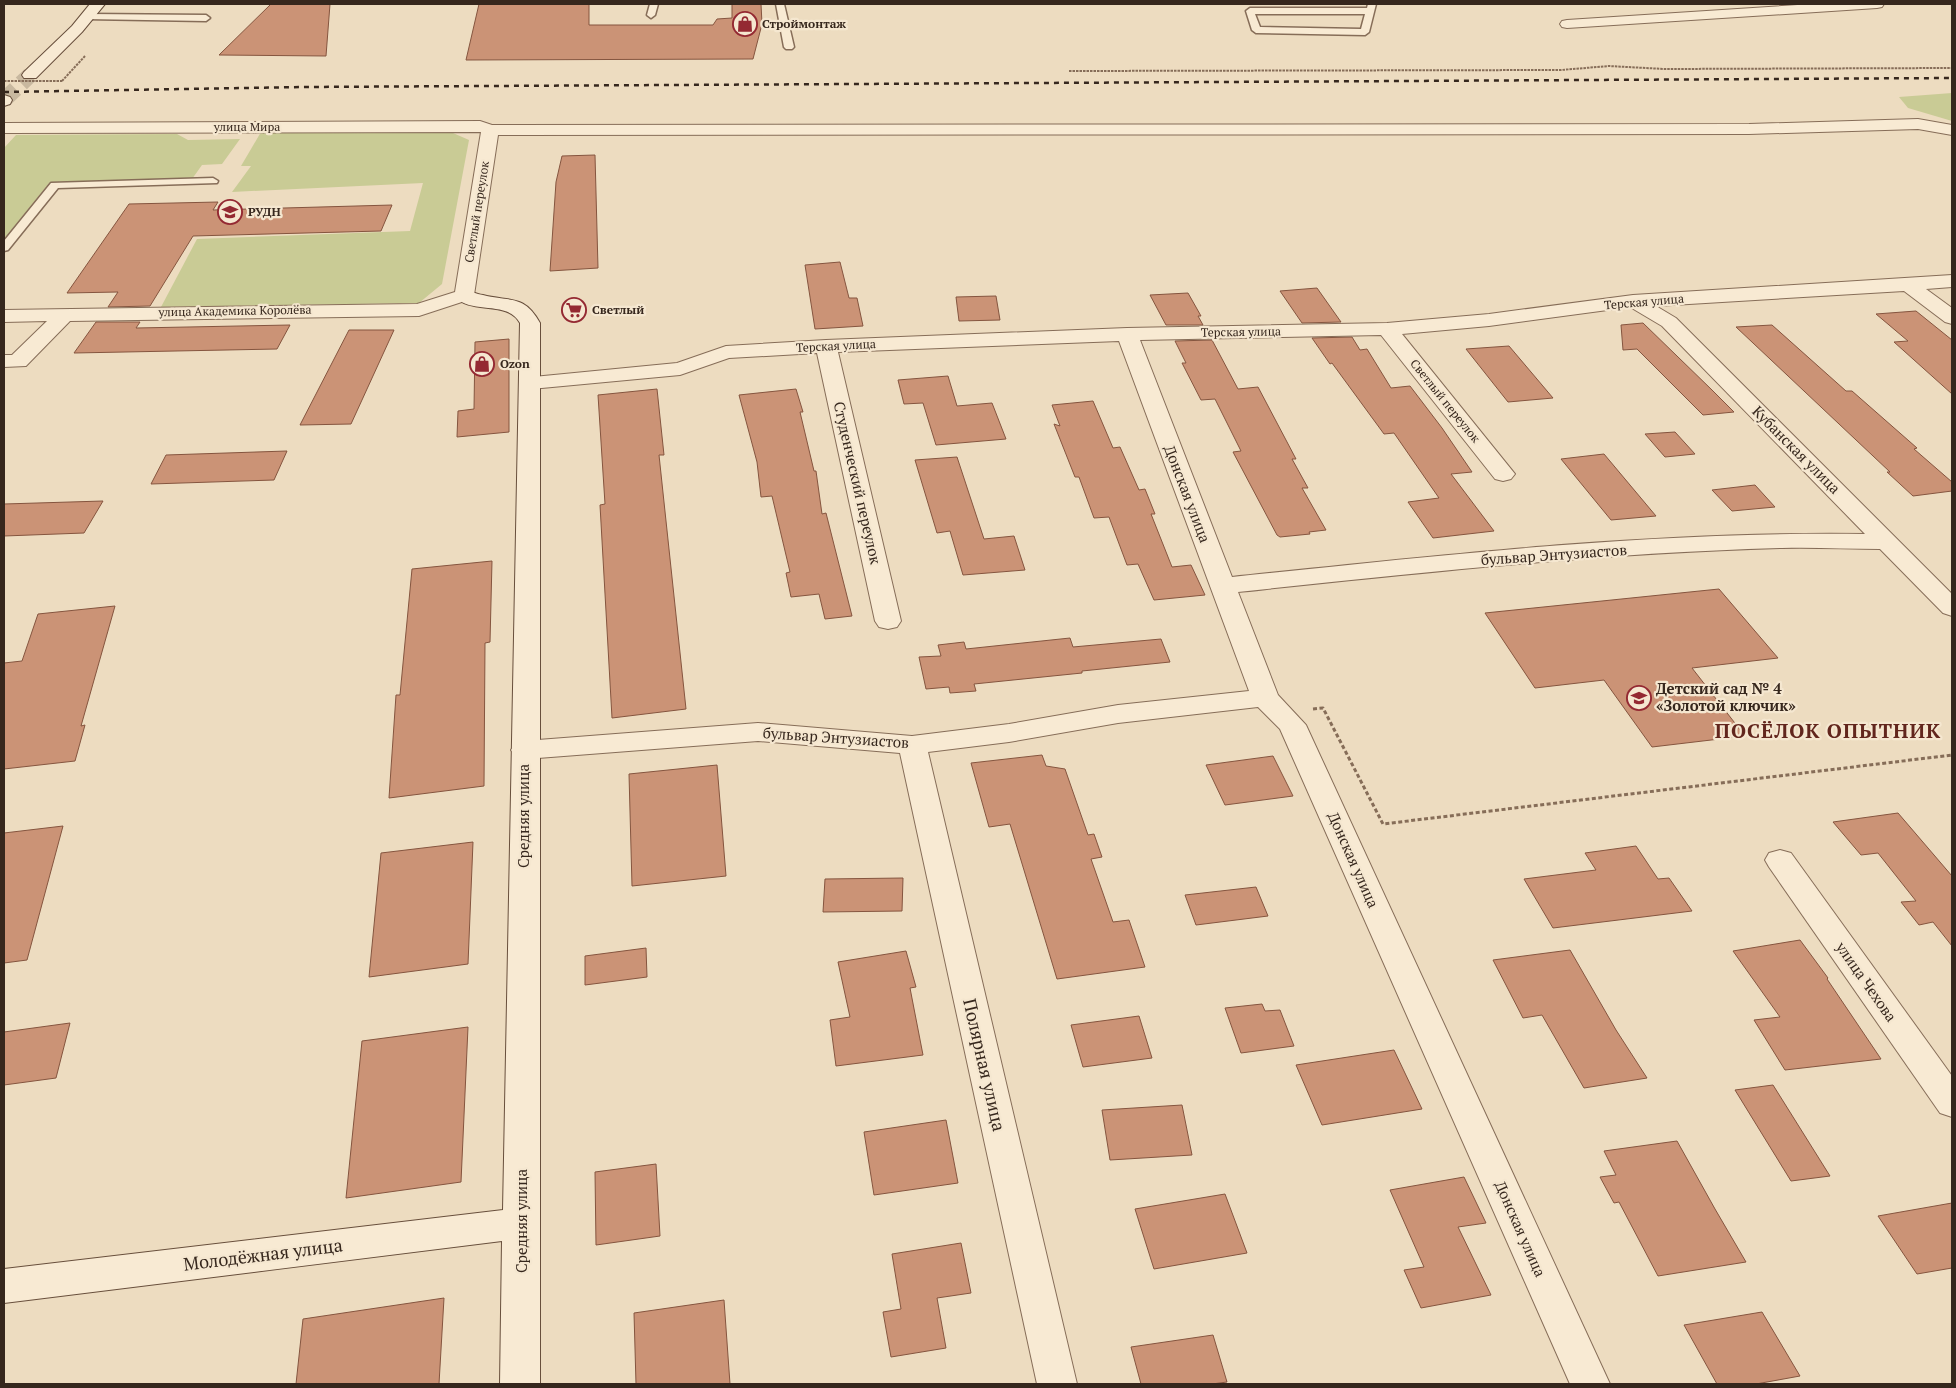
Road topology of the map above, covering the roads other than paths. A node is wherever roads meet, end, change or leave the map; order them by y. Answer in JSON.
{"nodes":[{"id":1,"x":98,"y":4,"type":"edge"},
{"id":2,"x":654,"y":4,"type":"edge"},
{"id":3,"x":780,"y":4,"type":"edge"},
{"id":4,"x":1877,"y":4,"type":"edge"},
{"id":5,"x":1371,"y":7,"type":"edge"},
{"id":6,"x":651,"y":15,"type":"dead end"},
{"id":7,"x":88,"y":17,"type":"junction"},
{"id":8,"x":206,"y":18,"type":"dead end"},
{"id":9,"x":1567,"y":24,"type":"dead end"},
{"id":10,"x":789,"y":48,"type":"dead end"},
{"id":11,"x":30,"y":75,"type":"tunnel mouth"},
{"id":12,"x":1918,"y":124,"type":"junction"},
{"id":13,"x":1952,"y":124,"type":"edge"},
{"id":14,"x":4,"y":128,"type":"edge"},
{"id":15,"x":490,"y":130,"type":"junction"},
{"id":16,"x":1952,"y":130,"type":"edge"},
{"id":17,"x":213,"y":181,"type":"dead end"},
{"id":18,"x":4,"y":248,"type":"edge"},
{"id":19,"x":1952,"y":281,"type":"edge"},
{"id":20,"x":1908,"y":285,"type":"junction"},
{"id":21,"x":464,"y":295,"type":"junction"},
{"id":22,"x":1633,"y":302,"type":"junction"},
{"id":23,"x":66,"y":314,"type":"junction"},
{"id":24,"x":4,"y":316,"type":"edge"},
{"id":25,"x":1952,"y":318,"type":"edge"},
{"id":26,"x":1387,"y":329,"type":"junction"},
{"id":27,"x":1127,"y":334,"type":"junction"},
{"id":28,"x":826,"y":346,"type":"junction"},
{"id":29,"x":4,"y":361,"type":"edge"},
{"id":30,"x":531,"y":383,"type":"junction"},
{"id":31,"x":1503,"y":474,"type":"dead end"},
{"id":32,"x":1887,"y":542,"type":"junction"},
{"id":33,"x":1222,"y":586,"type":"junction"},
{"id":34,"x":1952,"y":608,"type":"edge"},
{"id":35,"x":888,"y":621,"type":"dead end"},
{"id":36,"x":1272,"y":705,"type":"junction"},
{"id":37,"x":912,"y":745,"type":"junction"},
{"id":38,"x":524,"y":750,"type":"junction"},
{"id":39,"x":1780,"y":860,"type":"dead end"},
{"id":40,"x":1952,"y":1103,"type":"edge"},
{"id":41,"x":522,"y":1223,"type":"junction"},
{"id":42,"x":4,"y":1286,"type":"edge"},
{"id":43,"x":520,"y":1384,"type":"edge"},
{"id":44,"x":1057,"y":1384,"type":"edge"},
{"id":45,"x":1590,"y":1384,"type":"edge"}],
"edges":[{"from":1,"to":7,"type":"street"},
{"from":2,"to":6,"type":"lane"},
{"from":3,"to":10,"type":"lane"},
{"from":4,"to":9,"type":"street"},
{"from":5,"to":5,"type":"lane"},
{"from":7,"to":8,"type":"lane"},
{"from":7,"to":11,"type":"street"},
{"from":12,"to":13,"type":"lane"},
{"from":12,"to":15,"type":"street","name":"улица Мира"},
{"from":12,"to":16,"type":"street","name":"улица Мира"},
{"from":14,"to":15,"type":"street","name":"улица Мира"},
{"from":15,"to":21,"type":"street","name":"Светлый переулок"},
{"from":17,"to":18,"type":"lane"},
{"from":19,"to":20,"type":"street","name":"Терская улица"},
{"from":20,"to":22,"type":"street","name":"Терская улица"},
{"from":20,"to":25,"type":"street"},
{"from":21,"to":23,"type":"street","name":"улица Академика Королёва"},
{"from":21,"to":30,"type":"street","name":"Средняя улица"},
{"from":22,"to":26,"type":"street","name":"Терская улица"},
{"from":22,"to":32,"type":"street","name":"Кубанская улица"},
{"from":23,"to":24,"type":"street","name":"улица Академика Королёва"},
{"from":23,"to":29,"type":"street"},
{"from":26,"to":27,"type":"street","name":"Терская улица"},
{"from":26,"to":31,"type":"street","name":"Светлый переулок"},
{"from":27,"to":28,"type":"street","name":"Терская улица"},
{"from":27,"to":33,"type":"street","name":"Донская улица"},
{"from":28,"to":30,"type":"street","name":"Терская улица"},
{"from":28,"to":35,"type":"street","name":"Студенческий переулок"},
{"from":30,"to":38,"type":"street","name":"Средняя улица"},
{"from":32,"to":33,"type":"street","name":"бульвар Энтузиастов"},
{"from":32,"to":34,"type":"street","name":"Кубанская улица"},
{"from":33,"to":36,"type":"street","name":"Донская улица"},
{"from":36,"to":37,"type":"street","name":"бульвар Энтузиастов"},
{"from":36,"to":45,"type":"street","name":"Донская улица"},
{"from":37,"to":38,"type":"street","name":"бульвар Энтузиастов"},
{"from":37,"to":44,"type":"street","name":"Полярная улица"},
{"from":38,"to":41,"type":"street","name":"Средняя улица"},
{"from":39,"to":40,"type":"street","name":"улица Чехова"},
{"from":41,"to":42,"type":"street","name":"Молодёжная улица"},
{"from":41,"to":43,"type":"street","name":"Средняя улица"}]}
